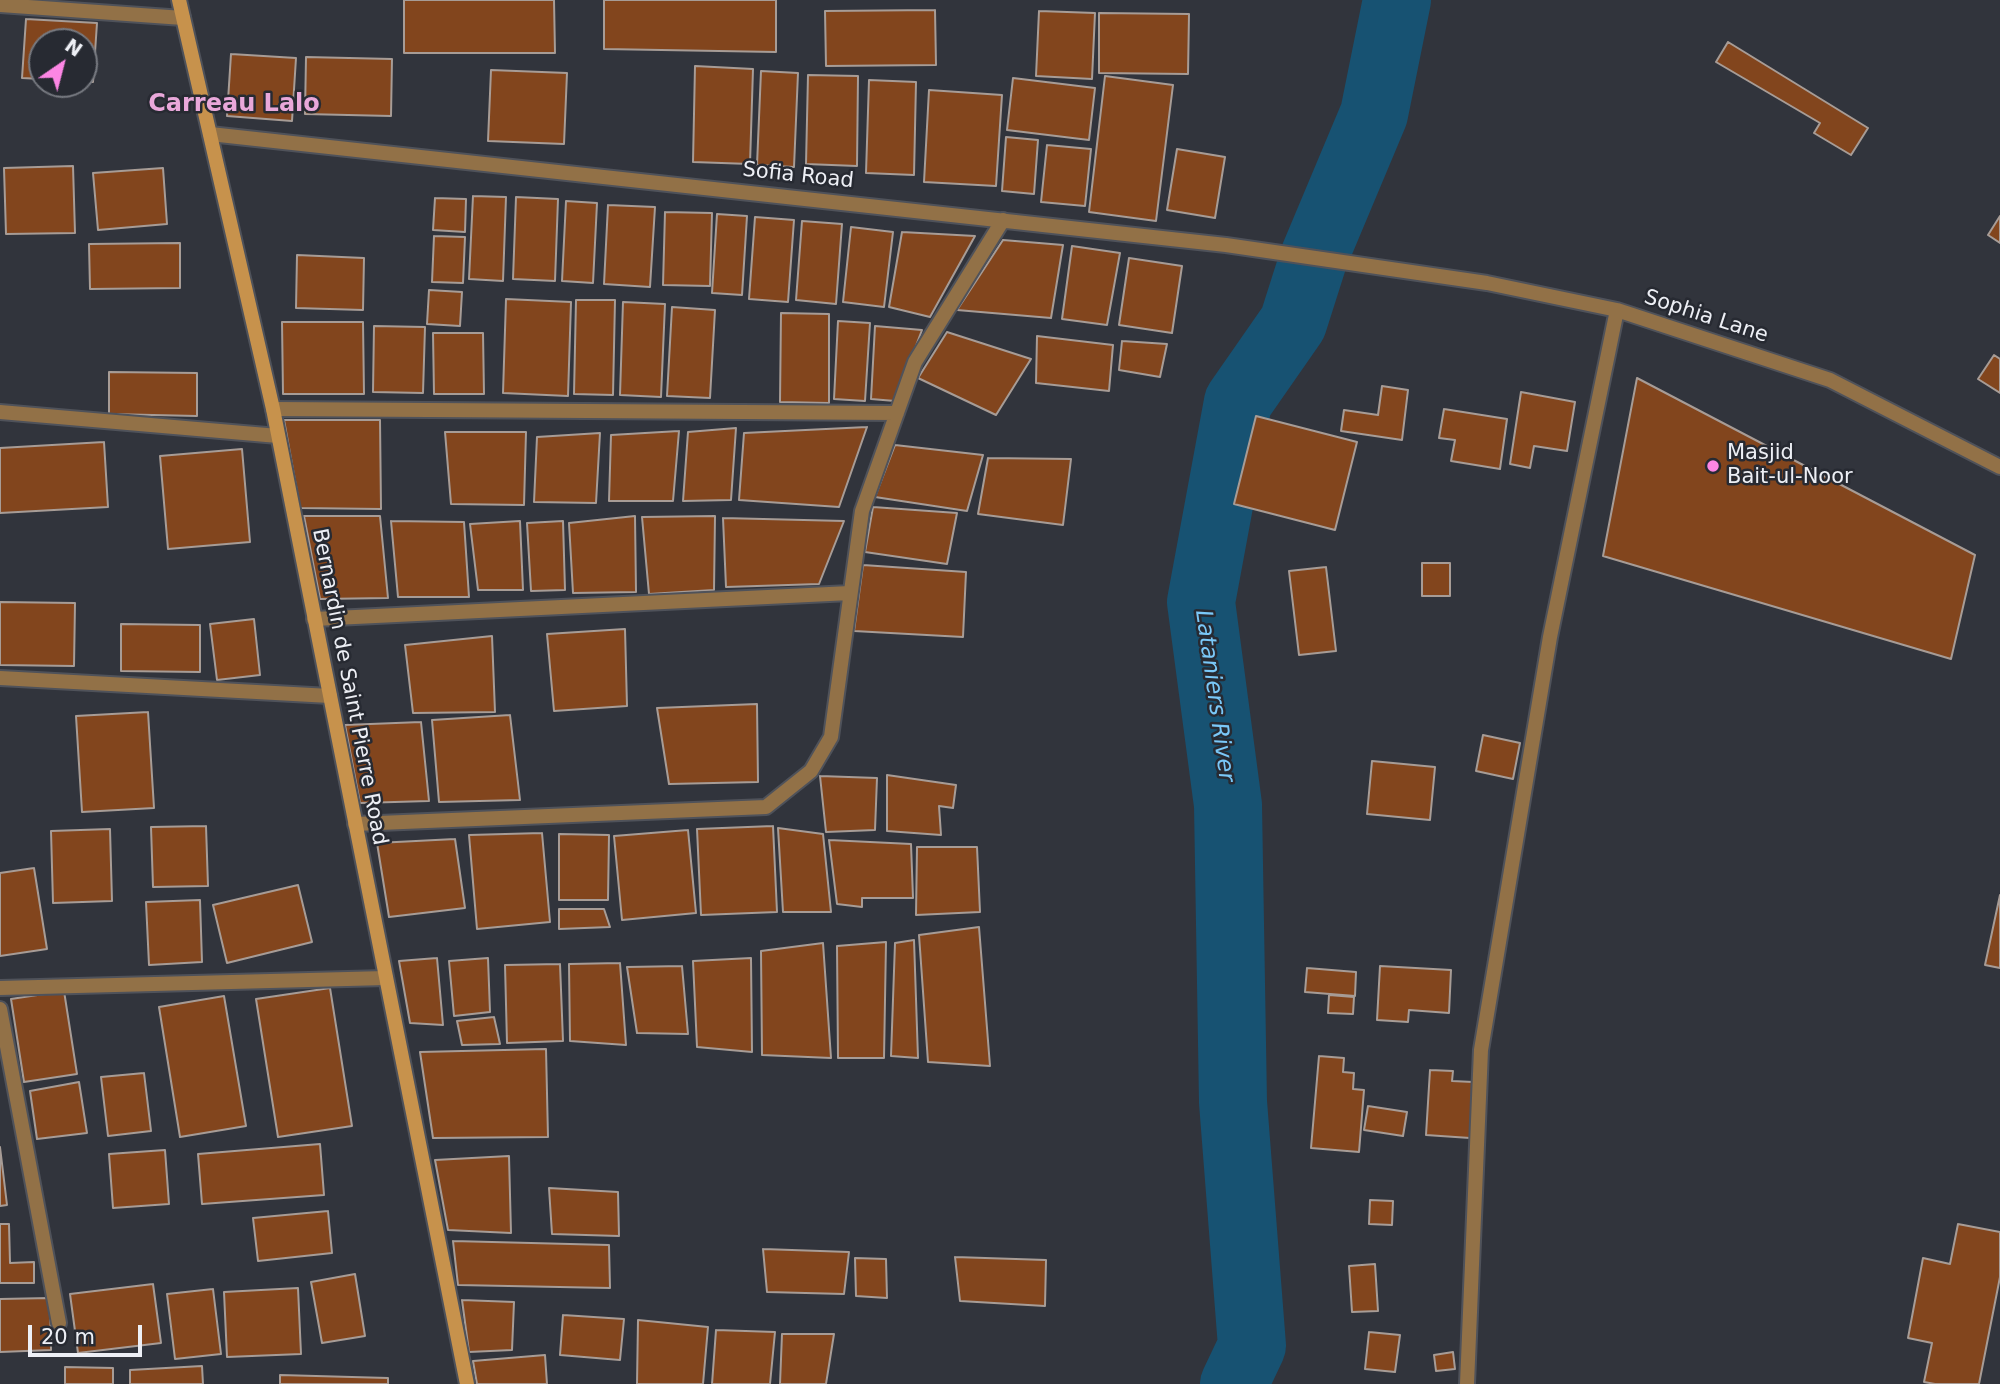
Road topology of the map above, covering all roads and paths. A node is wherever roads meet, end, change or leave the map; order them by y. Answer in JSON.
{"nodes":[{"id":1,"x":179,"y":0,"type":"edge"},
{"id":2,"x":0,"y":5,"type":"edge"},
{"id":3,"x":183,"y":18,"type":"junction"},
{"id":4,"x":210,"y":134,"type":"junction"},
{"id":5,"x":1003,"y":220,"type":"junction"},
{"id":6,"x":1380,"y":267,"type":"joint"},
{"id":7,"x":1617,"y":310,"type":"junction"},
{"id":8,"x":272,"y":409,"type":"junction"},
{"id":9,"x":0,"y":412,"type":"edge"},
{"id":10,"x":897,"y":413,"type":"junction"},
{"id":11,"x":278,"y":436,"type":"junction"},
{"id":12,"x":2000,"y":467,"type":"edge"},
{"id":13,"x":850,"y":593,"type":"junction"},
{"id":14,"x":314,"y":619,"type":"junction"},
{"id":15,"x":0,"y":678,"type":"edge"},
{"id":16,"x":330,"y":696,"type":"junction"},
{"id":17,"x":355,"y":824,"type":"junction"},
{"id":18,"x":386,"y":978,"type":"junction"},
{"id":19,"x":0,"y":988,"type":"edge"},
{"id":20,"x":0,"y":1009,"type":"edge"},
{"id":21,"x":59,"y":1323,"type":"dead end"},
{"id":22,"x":467,"y":1384,"type":"edge"},
{"id":23,"x":1467,"y":1384,"type":"edge"}],
"edges":[{"from":1,"to":3,"type":"main road","name":"Bernardin de Saint Pierre Road"},
{"from":2,"to":3,"type":"street"},
{"from":3,"to":4,"type":"main road","name":"Bernardin de Saint Pierre Road"},
{"from":4,"to":5,"type":"street","name":"Sofia Road"},
{"from":4,"to":8,"type":"main road","name":"Bernardin de Saint Pierre Road"},
{"from":5,"to":6,"type":"street","name":"Sofia Road"},
{"from":5,"to":10,"type":"street"},
{"from":6,"to":7,"type":"street","name":"Sophia Lane"},
{"from":7,"to":12,"type":"street","name":"Sophia Lane"},
{"from":7,"to":23,"type":"street"},
{"from":8,"to":10,"type":"street"},
{"from":8,"to":11,"type":"main road","name":"Bernardin de Saint Pierre Road"},
{"from":9,"to":11,"type":"street"},
{"from":10,"to":13,"type":"street"},
{"from":11,"to":14,"type":"main road","name":"Bernardin de Saint Pierre Road"},
{"from":13,"to":14,"type":"street"},
{"from":13,"to":17,"type":"street"},
{"from":14,"to":16,"type":"main road","name":"Bernardin de Saint Pierre Road"},
{"from":15,"to":16,"type":"street"},
{"from":16,"to":17,"type":"main road","name":"Bernardin de Saint Pierre Road"},
{"from":17,"to":18,"type":"main road","name":"Bernardin de Saint Pierre Road"},
{"from":18,"to":19,"type":"street"},
{"from":18,"to":22,"type":"main road","name":"Bernardin de Saint Pierre Road"},
{"from":20,"to":21,"type":"street"}]}
